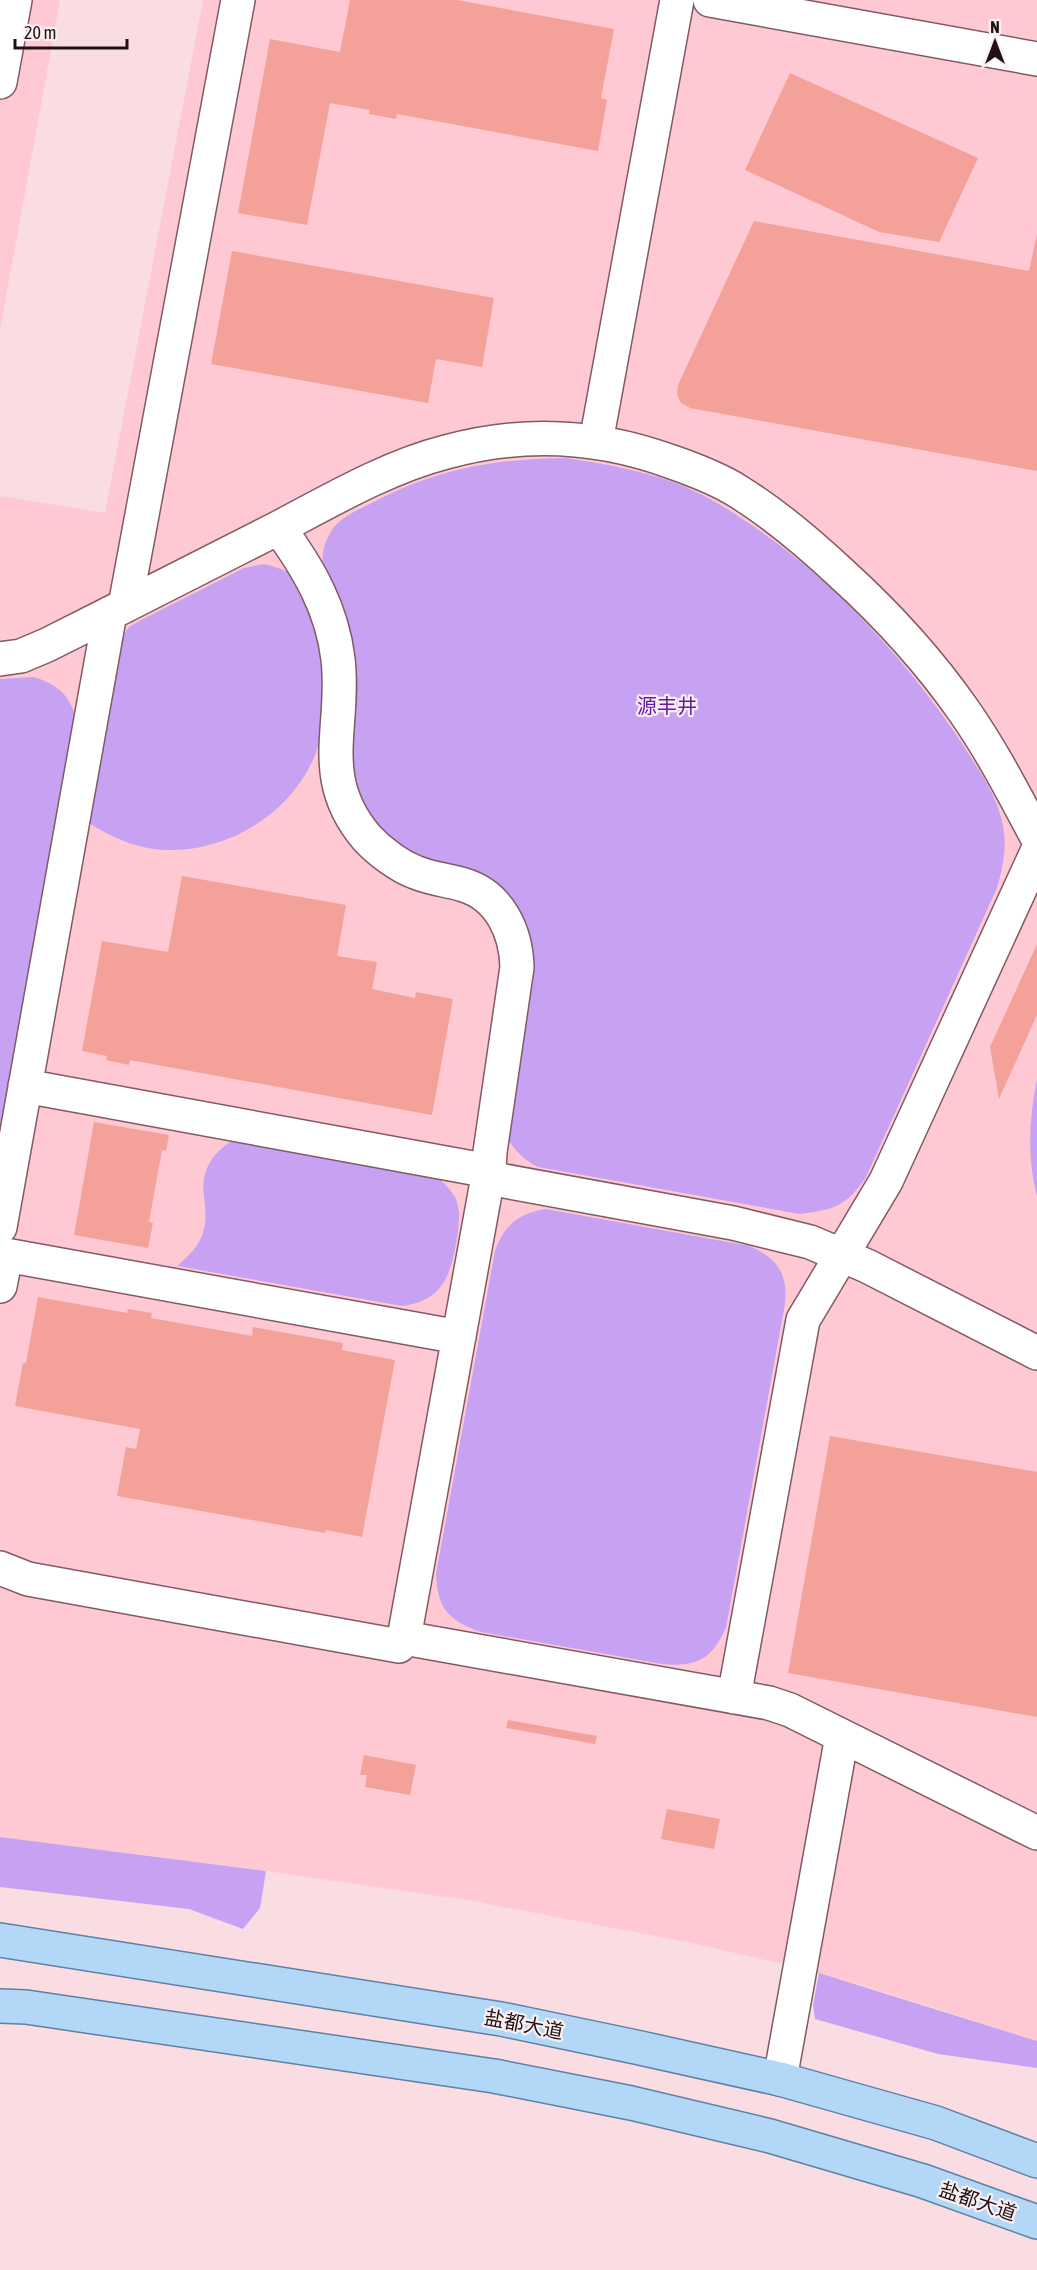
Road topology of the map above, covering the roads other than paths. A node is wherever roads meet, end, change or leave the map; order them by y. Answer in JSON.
{"nodes":[{"id":1,"x":15,"y":0,"type":"edge"},
{"id":2,"x":238,"y":0,"type":"edge"},
{"id":3,"x":677,"y":0,"type":"edge"},
{"id":4,"x":710,"y":0,"type":"edge"},
{"id":5,"x":1037,"y":58,"type":"edge"},
{"id":6,"x":0,"y":82,"type":"edge"},
{"id":7,"x":597,"y":442,"type":"junction"},
{"id":8,"x":279,"y":528,"type":"junction"},
{"id":9,"x":118,"y":610,"type":"junction"},
{"id":10,"x":0,"y":659,"type":"edge"},
{"id":11,"x":1037,"y":837,"type":"edge"},
{"id":12,"x":1037,"y":852,"type":"edge"},
{"id":13,"x":25,"y":1086,"type":"junction"},
{"id":14,"x":489,"y":1174,"type":"junction"},
{"id":15,"x":1,"y":1255,"type":"edge"},
{"id":16,"x":842,"y":1255,"type":"junction"},
{"id":17,"x":459,"y":1337,"type":"junction"},
{"id":18,"x":1037,"y":1353,"type":"edge"},
{"id":19,"x":0,"y":1568,"type":"edge"},
{"id":20,"x":404,"y":1638,"type":"junction"},
{"id":21,"x":734,"y":1697,"type":"junction"},
{"id":22,"x":842,"y":1736,"type":"junction"},
{"id":23,"x":1037,"y":1833,"type":"edge"},
{"id":24,"x":10,"y":1943,"type":"edge"},
{"id":25,"x":0,"y":2006,"type":"edge"},
{"id":26,"x":780,"y":2079,"type":"junction"},
{"id":27,"x":1037,"y":2161,"type":"edge"},
{"id":28,"x":1037,"y":2222,"type":"edge"}],
"edges":[{"from":1,"to":6,"type":"lane"},
{"from":2,"to":9,"type":"lane"},
{"from":3,"to":7,"type":"lane"},
{"from":4,"to":5,"type":"lane"},
{"from":7,"to":8,"type":"lane"},
{"from":7,"to":11,"type":"lane"},
{"from":8,"to":9,"type":"lane"},
{"from":8,"to":14,"type":"lane"},
{"from":9,"to":10,"type":"lane"},
{"from":9,"to":13,"type":"lane"},
{"from":12,"to":16,"type":"lane"},
{"from":13,"to":14,"type":"lane"},
{"from":13,"to":15,"type":"lane"},
{"from":14,"to":16,"type":"lane"},
{"from":14,"to":17,"type":"lane"},
{"from":15,"to":17,"type":"lane"},
{"from":16,"to":18,"type":"lane"},
{"from":16,"to":21,"type":"lane"},
{"from":17,"to":20,"type":"lane"},
{"from":19,"to":20,"type":"lane"},
{"from":20,"to":21,"type":"lane"},
{"from":21,"to":22,"type":"lane"},
{"from":22,"to":23,"type":"lane"},
{"from":22,"to":26,"type":"lane"},
{"from":24,"to":26,"type":"main road","name":"盐都大道"},
{"from":25,"to":28,"type":"main road","name":"盐都大道"},
{"from":26,"to":27,"type":"main road","name":"盐都大道"}]}
